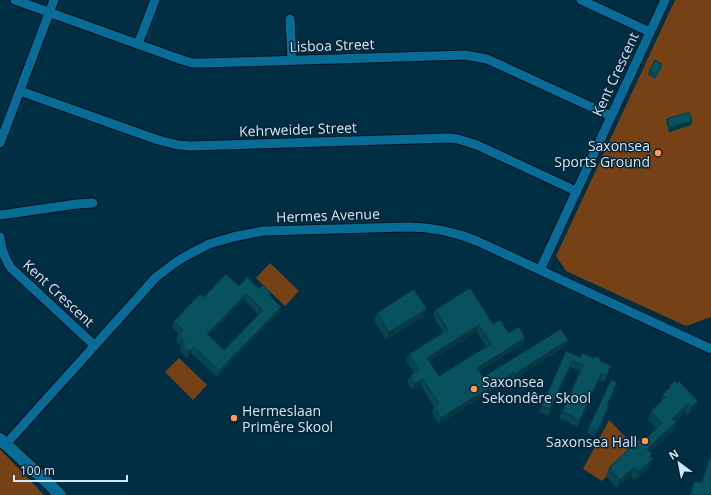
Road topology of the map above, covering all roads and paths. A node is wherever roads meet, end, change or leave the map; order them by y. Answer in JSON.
{"nodes":[{"id":1,"x":15,"y":0,"type":"edge"},
{"id":2,"x":54,"y":0,"type":"edge"},
{"id":3,"x":155,"y":0,"type":"edge"},
{"id":4,"x":581,"y":0,"type":"edge"},
{"id":5,"x":665,"y":0,"type":"edge"},
{"id":6,"x":49,"y":13,"type":"junction"},
{"id":7,"x":290,"y":18,"type":"dead end"},
{"id":8,"x":650,"y":32,"type":"junction"},
{"id":9,"x":138,"y":44,"type":"junction"},
{"id":10,"x":292,"y":60,"type":"junction"},
{"id":11,"x":20,"y":90,"type":"junction"},
{"id":12,"x":611,"y":116,"type":"junction"},
{"id":13,"x":0,"y":143,"type":"edge"},
{"id":14,"x":576,"y":191,"type":"junction"},
{"id":15,"x":93,"y":203,"type":"dead end"},
{"id":16,"x":0,"y":215,"type":"edge"},
{"id":17,"x":0,"y":238,"type":"edge"},
{"id":18,"x":540,"y":270,"type":"junction"},
{"id":19,"x":94,"y":345,"type":"junction"},
{"id":20,"x":711,"y":349,"type":"edge"},
{"id":21,"x":3,"y":441,"type":"edge"},
{"id":22,"x":60,"y":495,"type":"edge"}],
"edges":[{"from":1,"to":6,"type":"street","name":"Lisboa Street"},
{"from":2,"to":6,"type":"street"},
{"from":3,"to":9,"type":"street"},
{"from":4,"to":8,"type":"street"},
{"from":5,"to":8,"type":"street","name":"Kent Crescent"},
{"from":6,"to":9,"type":"street","name":"Lisboa Street"},
{"from":6,"to":11,"type":"street"},
{"from":7,"to":10,"type":"street"},
{"from":8,"to":12,"type":"street","name":"Kent Crescent"},
{"from":9,"to":10,"type":"street","name":"Lisboa Street"},
{"from":10,"to":12,"type":"street","name":"Lisboa Street"},
{"from":11,"to":13,"type":"street"},
{"from":11,"to":14,"type":"street","name":"Kehrweider Street"},
{"from":12,"to":14,"type":"street","name":"Kent Crescent"},
{"from":14,"to":18,"type":"street","name":"Kent Crescent"},
{"from":15,"to":16,"type":"street"},
{"from":17,"to":19,"type":"street","name":"Kent Crescent"},
{"from":18,"to":19,"type":"street","name":"Hermes Avenue"},
{"from":18,"to":20,"type":"street","name":"Hermes Avenue"},
{"from":19,"to":21,"type":"street","name":"Hermes Avenue"},
{"from":21,"to":22,"type":"main road"}]}
